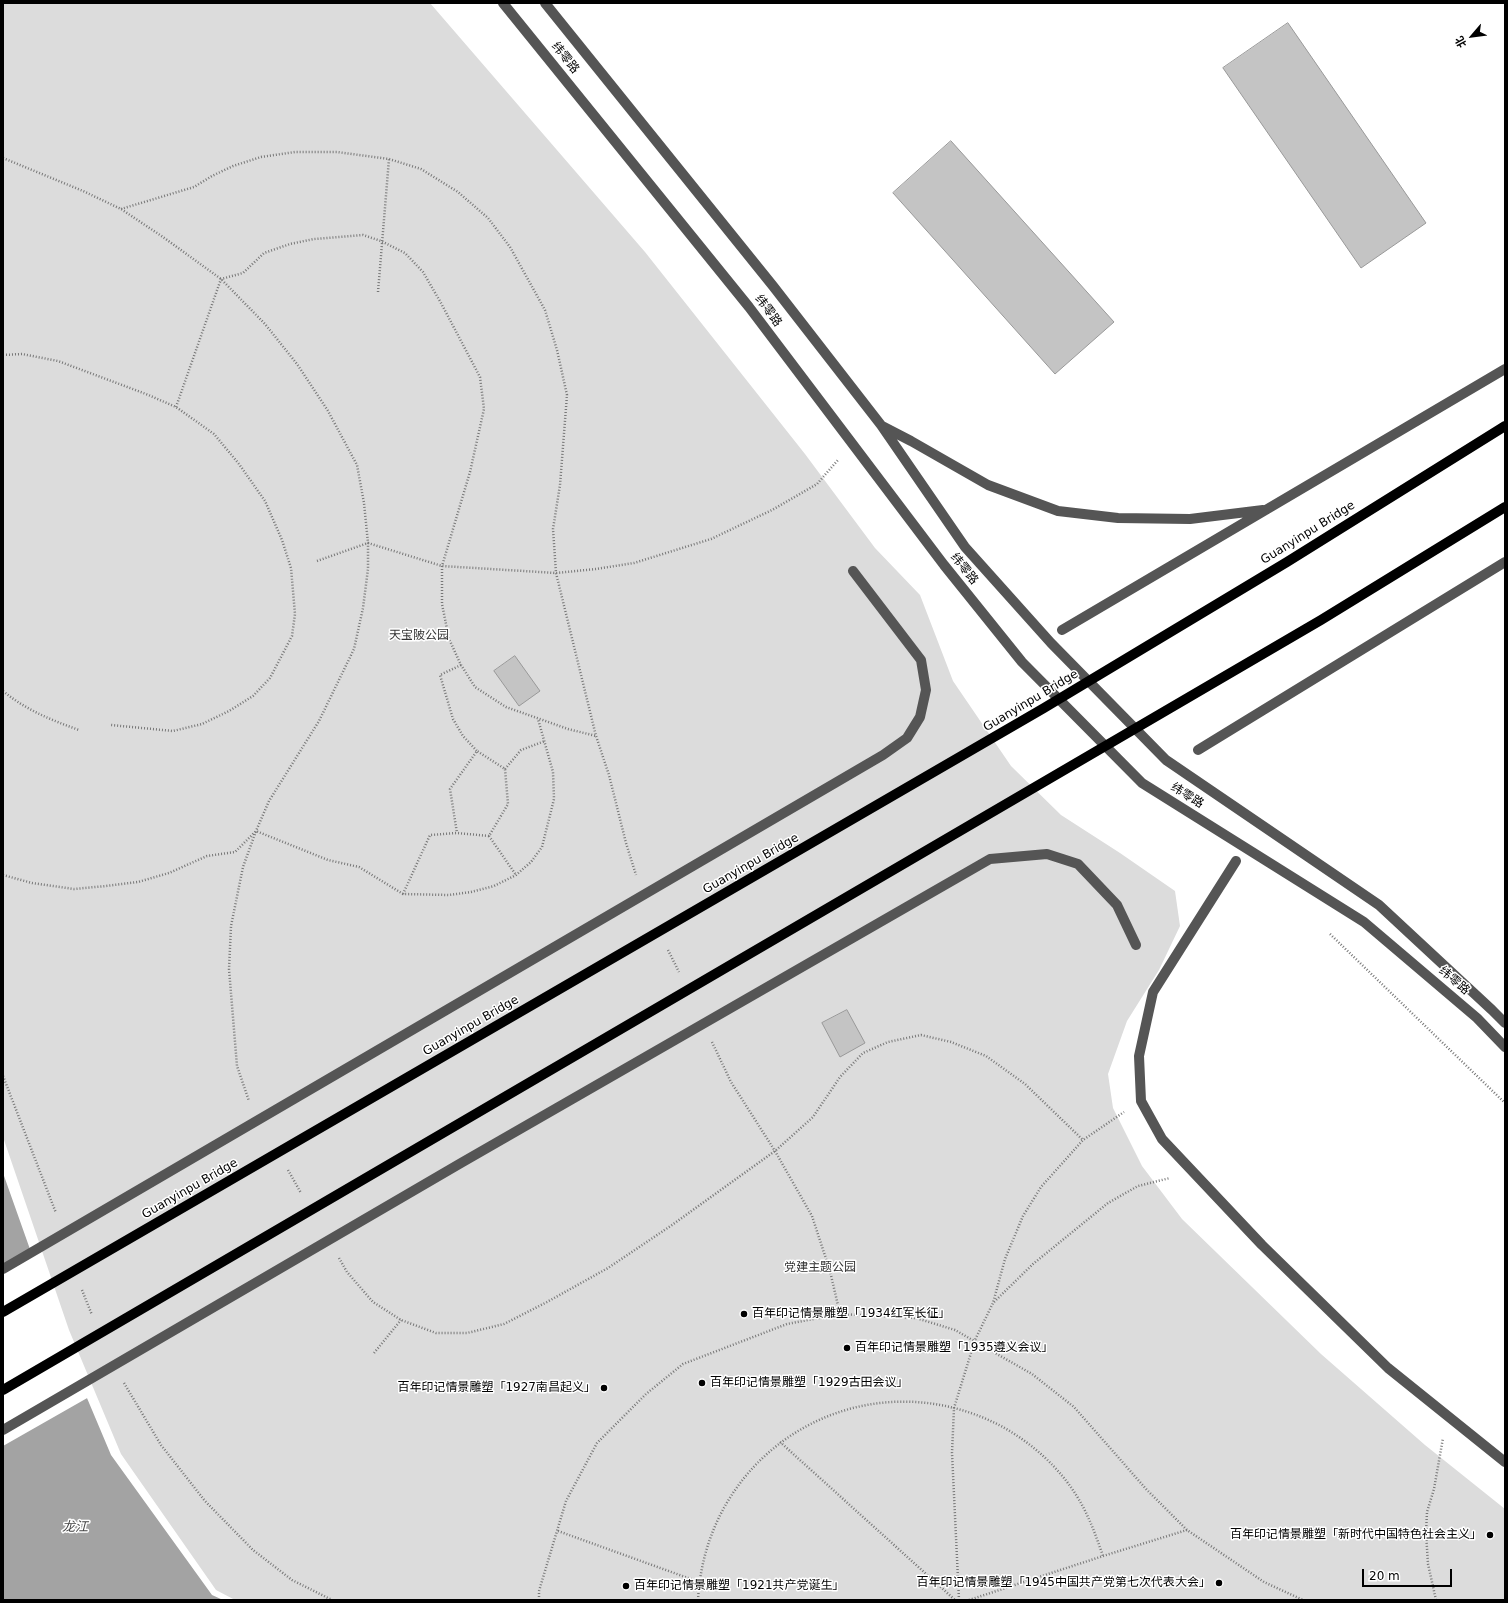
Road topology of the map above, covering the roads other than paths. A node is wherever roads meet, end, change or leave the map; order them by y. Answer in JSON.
{"nodes":[{"id":1,"x":503,"y":3,"type":"edge"},
{"id":2,"x":545,"y":3,"type":"edge"},
{"id":3,"x":1505,"y":369,"type":"edge"},
{"id":4,"x":881,"y":426,"type":"junction"},
{"id":5,"x":1505,"y":426,"type":"edge"},
{"id":6,"x":1505,"y":507,"type":"edge"},
{"id":7,"x":1267,"y":510,"type":"junction"},
{"id":8,"x":1505,"y":562,"type":"edge"},
{"id":9,"x":853,"y":571,"type":"dead end"},
{"id":10,"x":1062,"y":630,"type":"dead end"},
{"id":11,"x":1198,"y":750,"type":"dead end"},
{"id":12,"x":1236,"y":861,"type":"dead end"},
{"id":13,"x":1136,"y":945,"type":"dead end"},
{"id":14,"x":1505,"y":1023,"type":"edge"},
{"id":15,"x":1505,"y":1047,"type":"edge"},
{"id":16,"x":3,"y":1269,"type":"edge"},
{"id":17,"x":3,"y":1312,"type":"edge"},
{"id":18,"x":3,"y":1390,"type":"edge"},
{"id":19,"x":3,"y":1430,"type":"edge"},
{"id":20,"x":1505,"y":1462,"type":"edge"}],
"edges":[{"from":1,"to":15,"type":"street","name":"纬零路"},
{"from":2,"to":4,"type":"street","name":"纬零路"},
{"from":3,"to":7,"type":"street"},
{"from":4,"to":7,"type":"street"},
{"from":4,"to":14,"type":"street","name":"纬零路"},
{"from":5,"to":17,"type":"main road","name":"Guanyinpu Bridge"},
{"from":6,"to":18,"type":"main road"},
{"from":7,"to":10,"type":"street"},
{"from":8,"to":11,"type":"street"},
{"from":9,"to":16,"type":"street"},
{"from":12,"to":20,"type":"street"},
{"from":13,"to":19,"type":"street"}]}
